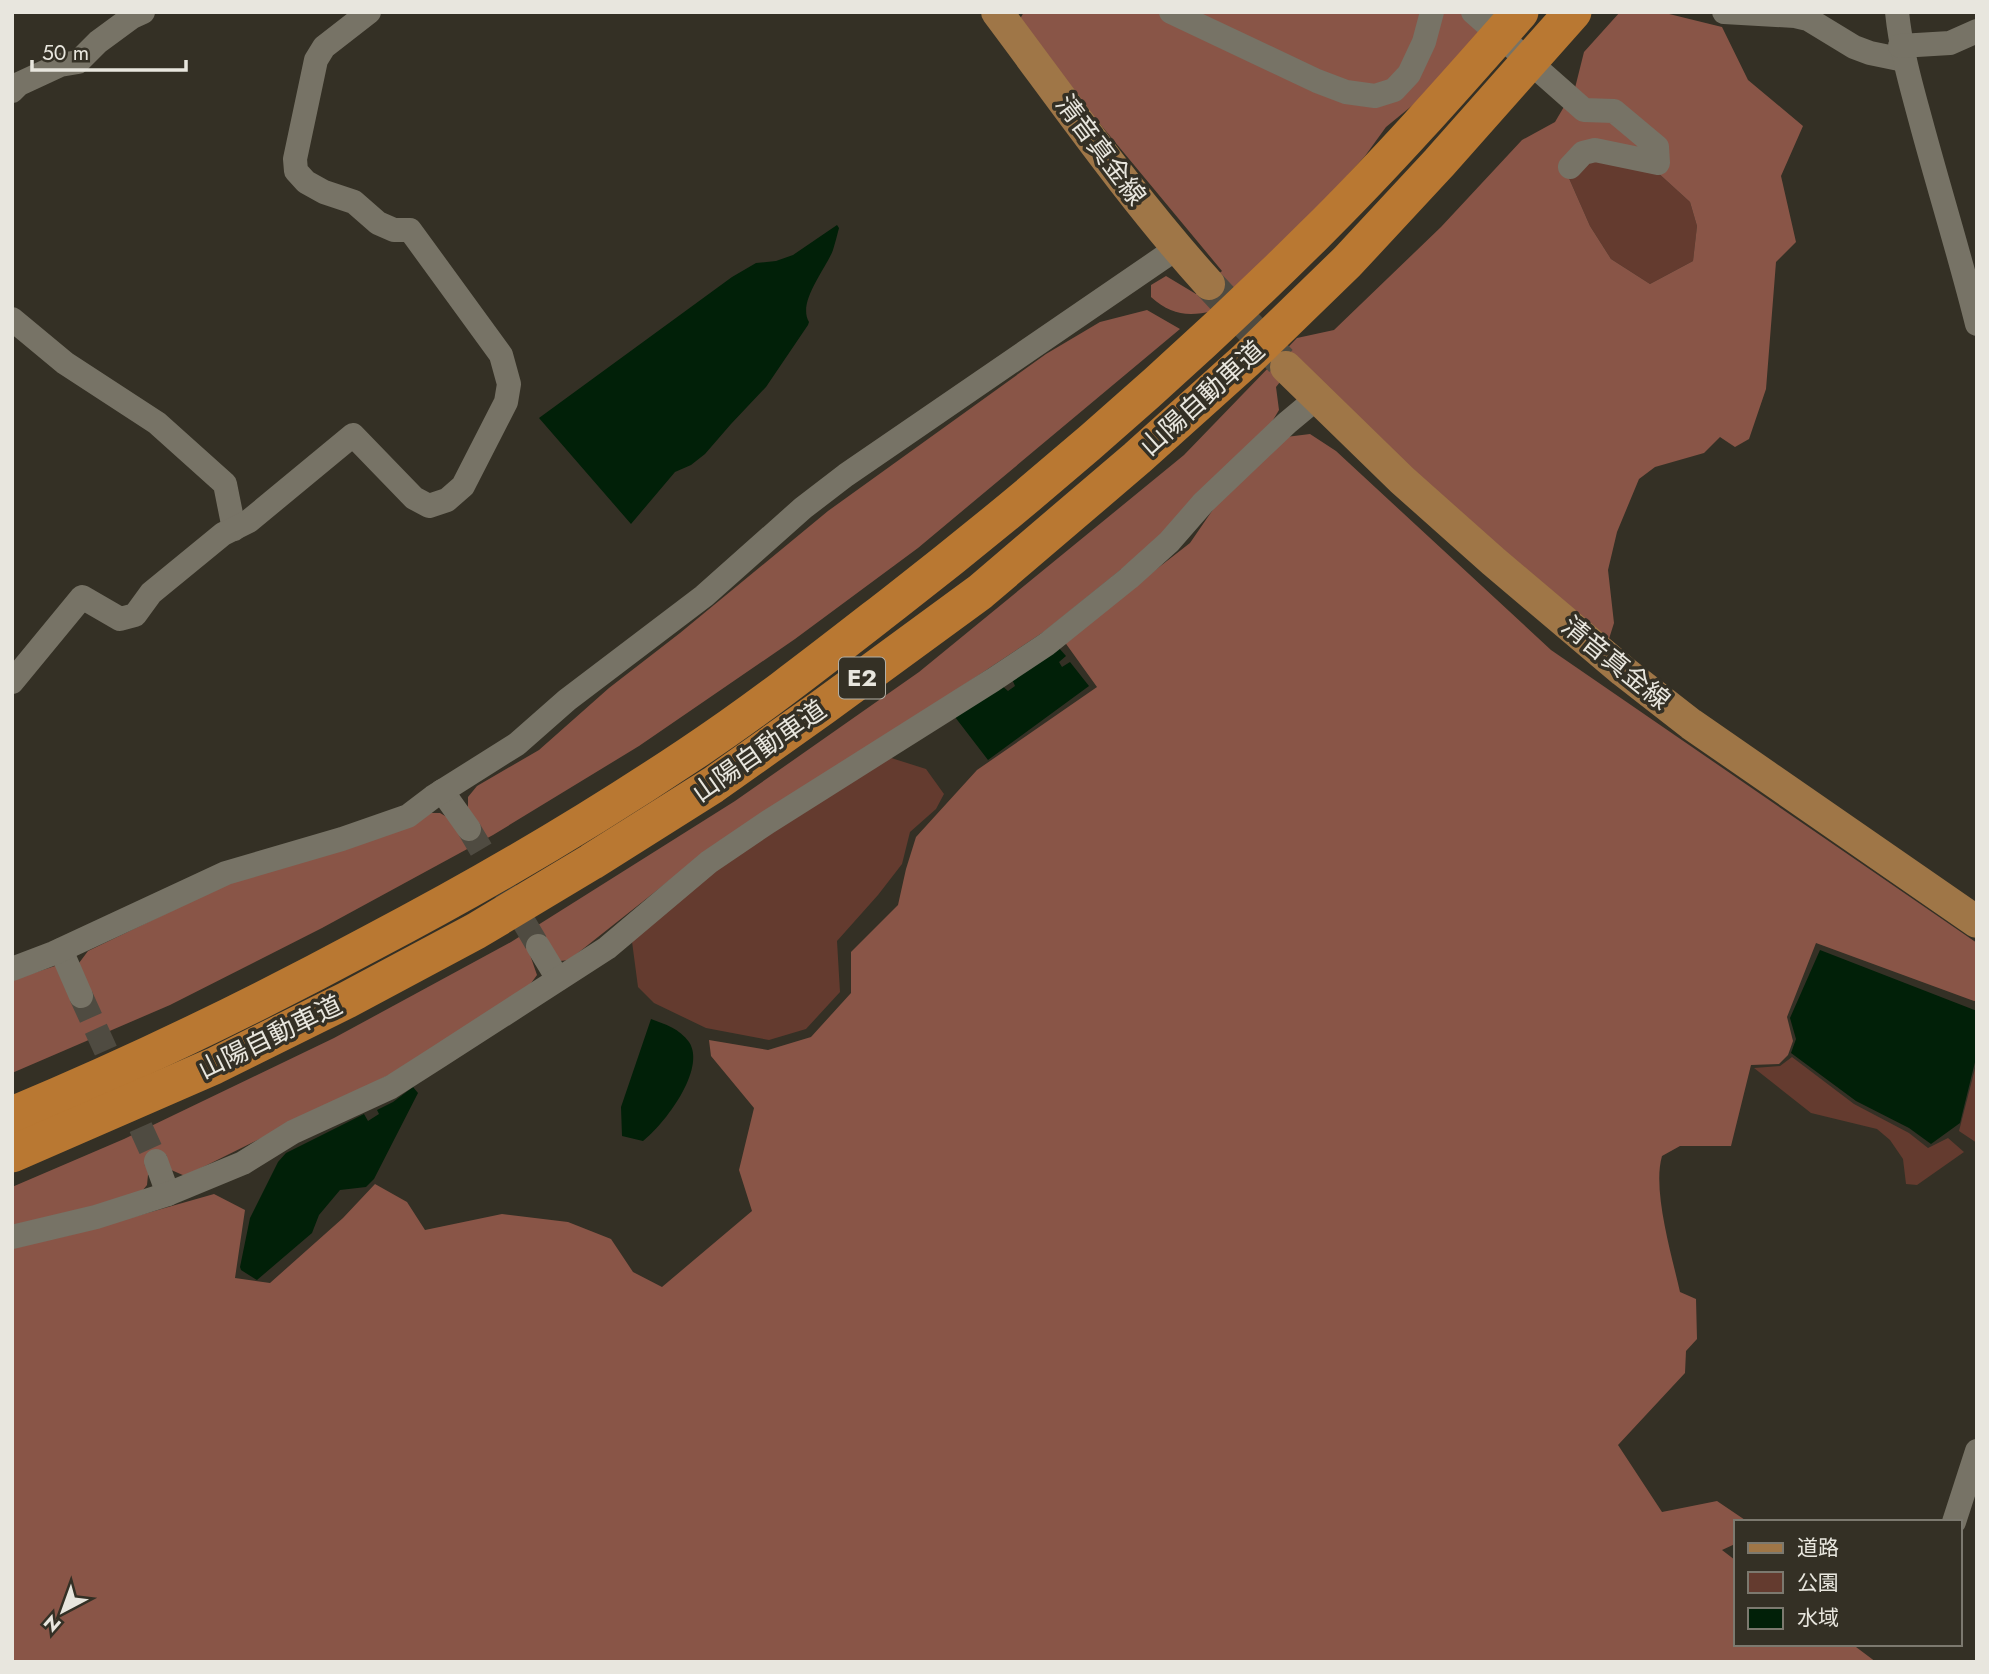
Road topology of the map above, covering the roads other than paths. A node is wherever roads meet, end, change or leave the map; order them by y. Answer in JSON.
{"nodes":[{"id":1,"x":143,"y":12,"type":"edge"},
{"id":2,"x":369,"y":12,"type":"edge"},
{"id":3,"x":997,"y":12,"type":"edge"},
{"id":4,"x":1171,"y":12,"type":"edge"},
{"id":5,"x":1432,"y":12,"type":"edge"},
{"id":6,"x":1473,"y":12,"type":"edge"},
{"id":7,"x":1520,"y":12,"type":"edge"},
{"id":8,"x":1573,"y":12,"type":"edge"},
{"id":9,"x":1724,"y":12,"type":"edge"},
{"id":10,"x":1897,"y":12,"type":"edge"},
{"id":11,"x":1977,"y":31,"type":"edge"},
{"id":12,"x":1902,"y":53,"type":"junction"},
{"id":13,"x":12,"y":91,"type":"edge"},
{"id":14,"x":1570,"y":167,"type":"dead end"},
{"id":15,"x":1177,"y":248,"type":"junction"},
{"id":16,"x":1209,"y":285,"type":"tunnel mouth"},
{"id":17,"x":12,"y":319,"type":"edge"},
{"id":18,"x":1977,"y":324,"type":"edge"},
{"id":19,"x":1286,"y":367,"type":"tunnel mouth"},
{"id":20,"x":1317,"y":398,"type":"junction"},
{"id":21,"x":234,"y":529,"type":"junction"},
{"id":22,"x":12,"y":682,"type":"edge"},
{"id":23,"x":443,"y":790,"type":"junction"},
{"id":24,"x":469,"y":829,"type":"tunnel mouth"},
{"id":25,"x":1977,"y":922,"type":"edge"},
{"id":26,"x":538,"y":946,"type":"tunnel mouth"},
{"id":27,"x":61,"y":950,"type":"junction"},
{"id":28,"x":12,"y":970,"type":"edge"},
{"id":29,"x":558,"y":979,"type":"junction"},
{"id":30,"x":81,"y":996,"type":"tunnel mouth"},
{"id":31,"x":12,"y":1115,"type":"edge"},
{"id":32,"x":12,"y":1154,"type":"edge"},
{"id":33,"x":156,"y":1161,"type":"tunnel mouth"},
{"id":34,"x":168,"y":1194,"type":"junction"},
{"id":35,"x":12,"y":1237,"type":"edge"},
{"id":36,"x":1977,"y":1451,"type":"edge"},
{"id":37,"x":1955,"y":1520,"type":"edge"}],
"edges":[{"from":1,"to":13,"type":"street"},
{"from":2,"to":21,"type":"street"},
{"from":3,"to":15,"type":"main road","name":"清音真金線"},
{"from":4,"to":5,"type":"street"},
{"from":6,"to":14,"type":"street"},
{"from":7,"to":31,"type":"highway","name":"山陽自動車道","number":"E2"},
{"from":8,"to":32,"type":"highway","name":"山陽自動車道","number":"E2"},
{"from":9,"to":12,"type":"street"},
{"from":10,"to":12,"type":"street"},
{"from":11,"to":12,"type":"street"},
{"from":12,"to":18,"type":"street"},
{"from":15,"to":16,"type":"main road","name":"清音真金線"},
{"from":15,"to":23,"type":"street"},
{"from":17,"to":21,"type":"street"},
{"from":19,"to":20,"type":"main road","name":"清音真金線"},
{"from":20,"to":25,"type":"main road","name":"清音真金線"},
{"from":20,"to":29,"type":"street"},
{"from":21,"to":22,"type":"street"},
{"from":23,"to":24,"type":"street"},
{"from":23,"to":27,"type":"street"},
{"from":26,"to":29,"type":"street"},
{"from":27,"to":28,"type":"street"},
{"from":27,"to":30,"type":"street"},
{"from":29,"to":34,"type":"street"},
{"from":33,"to":34,"type":"street"},
{"from":34,"to":35,"type":"street"},
{"from":36,"to":37,"type":"street"}]}
